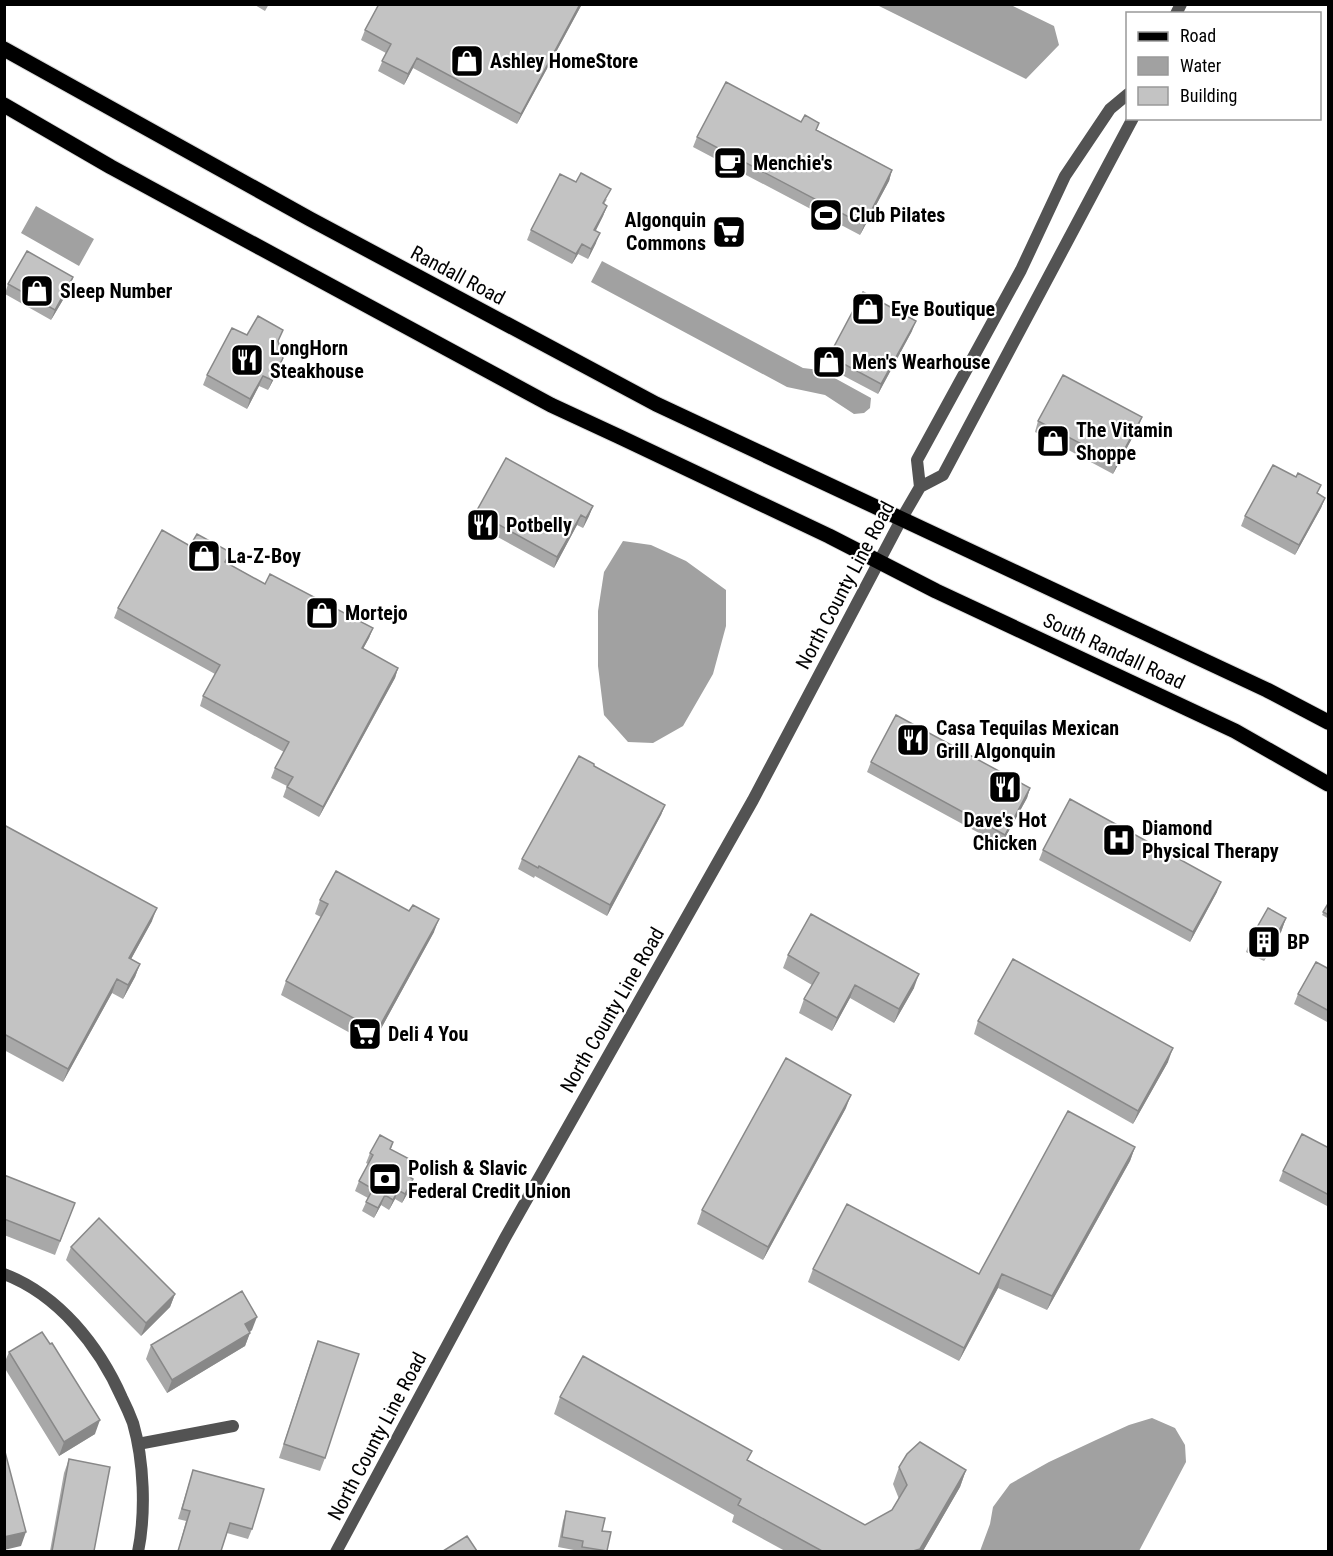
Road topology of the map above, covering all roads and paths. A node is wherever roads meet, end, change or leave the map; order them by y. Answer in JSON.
{"nodes":[{"id":1,"x":4,"y":49,"type":"edge"},
{"id":2,"x":1126,"y":96,"type":"edge"},
{"id":3,"x":4,"y":105,"type":"edge"},
{"id":4,"x":1132,"y":120,"type":"edge"},
{"id":5,"x":920,"y":487,"type":"junction"},
{"id":6,"x":902,"y":518,"type":"junction"},
{"id":7,"x":879,"y":562,"type":"junction"},
{"id":8,"x":1329,"y":722,"type":"edge"},
{"id":9,"x":1329,"y":784,"type":"edge"},
{"id":10,"x":4,"y":1274,"type":"edge"},
{"id":11,"x":233,"y":1426,"type":"dead end"},
{"id":12,"x":138,"y":1444,"type":"junction"},
{"id":13,"x":138,"y":1551,"type":"edge"},
{"id":14,"x":336,"y":1551,"type":"edge"}],
"edges":[{"from":1,"to":6,"type":"main road","name":"Randall Road"},
{"from":2,"to":5,"type":"street","name":"North County Line Road"},
{"from":3,"to":7,"type":"main road"},
{"from":4,"to":5,"type":"street","name":"North County Line Road"},
{"from":5,"to":6,"type":"street","name":"North County Line Road"},
{"from":6,"to":7,"type":"street","name":"North County Line Road"},
{"from":6,"to":8,"type":"main road","name":"South Randall Road"},
{"from":7,"to":9,"type":"main road","name":"South Randall Road"},
{"from":7,"to":14,"type":"street","name":"North County Line Road"},
{"from":10,"to":12,"type":"street"},
{"from":11,"to":12,"type":"street"},
{"from":12,"to":13,"type":"street"}]}
